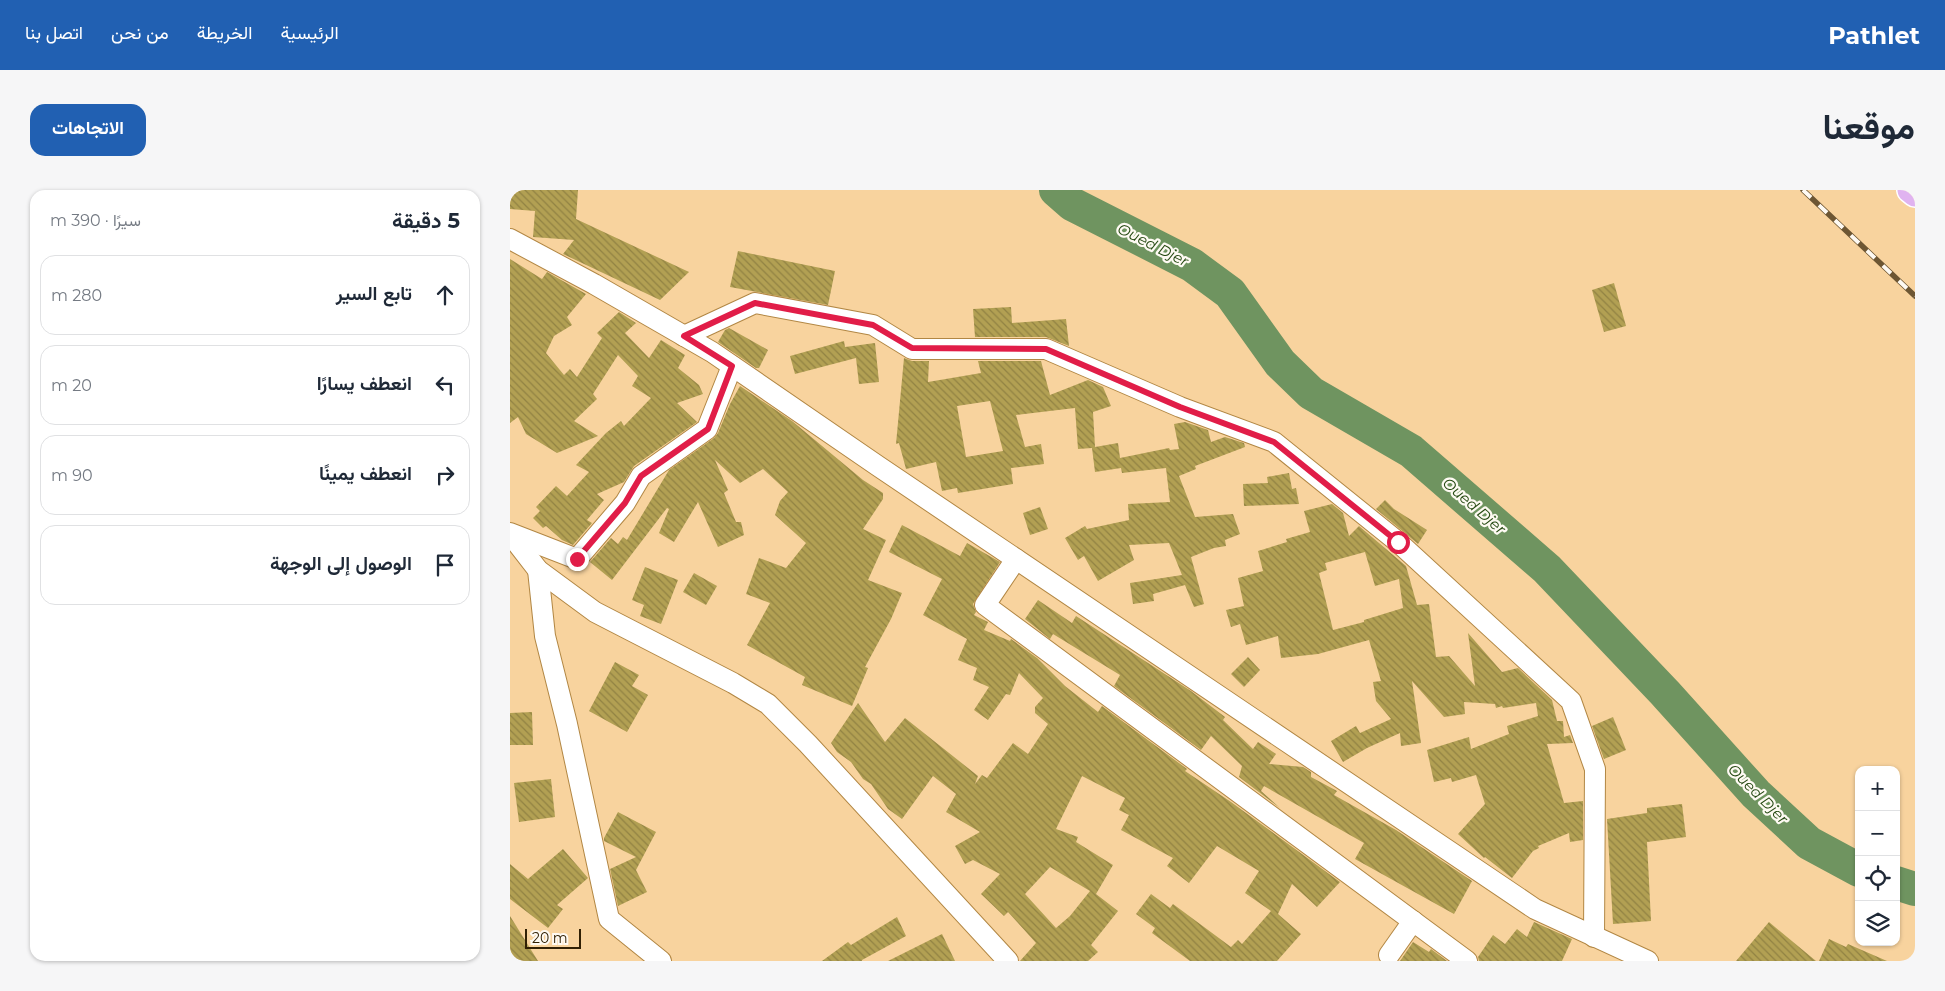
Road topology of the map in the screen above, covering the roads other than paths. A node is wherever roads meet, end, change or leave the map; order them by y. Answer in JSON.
{"nodes":[{"id":1,"x":1910,"y":190,"type":"edge"},
{"id":2,"x":1915,"y":194,"type":"edge"},
{"id":3,"x":510,"y":239,"type":"edge"},
{"id":4,"x":684,"y":336,"type":"junction"},
{"id":5,"x":732,"y":366,"type":"junction"},
{"id":6,"x":510,"y":534,"type":"edge"},
{"id":7,"x":1016,"y":559,"type":"junction"},
{"id":8,"x":538,"y":570,"type":"junction"},
{"id":9,"x":1413,"y":921,"type":"junction"},
{"id":10,"x":1594,"y":936,"type":"junction"},
{"id":11,"x":1389,"y":955,"type":"dead end"},
{"id":12,"x":661,"y":961,"type":"edge"},
{"id":13,"x":1008,"y":961,"type":"edge"},
{"id":14,"x":1467,"y":961,"type":"edge"},
{"id":15,"x":1648,"y":961,"type":"edge"}],
"edges":[{"from":1,"to":2,"type":"main road"},
{"from":3,"to":4,"type":"street"},
{"from":4,"to":5,"type":"street"},
{"from":4,"to":10,"type":"street"},
{"from":5,"to":6,"type":"street"},
{"from":5,"to":7,"type":"street"},
{"from":6,"to":8,"type":"street"},
{"from":7,"to":9,"type":"street"},
{"from":7,"to":10,"type":"street"},
{"from":8,"to":12,"type":"street"},
{"from":8,"to":13,"type":"street"},
{"from":9,"to":11,"type":"street"},
{"from":9,"to":14,"type":"street"},
{"from":10,"to":15,"type":"street"}]}
